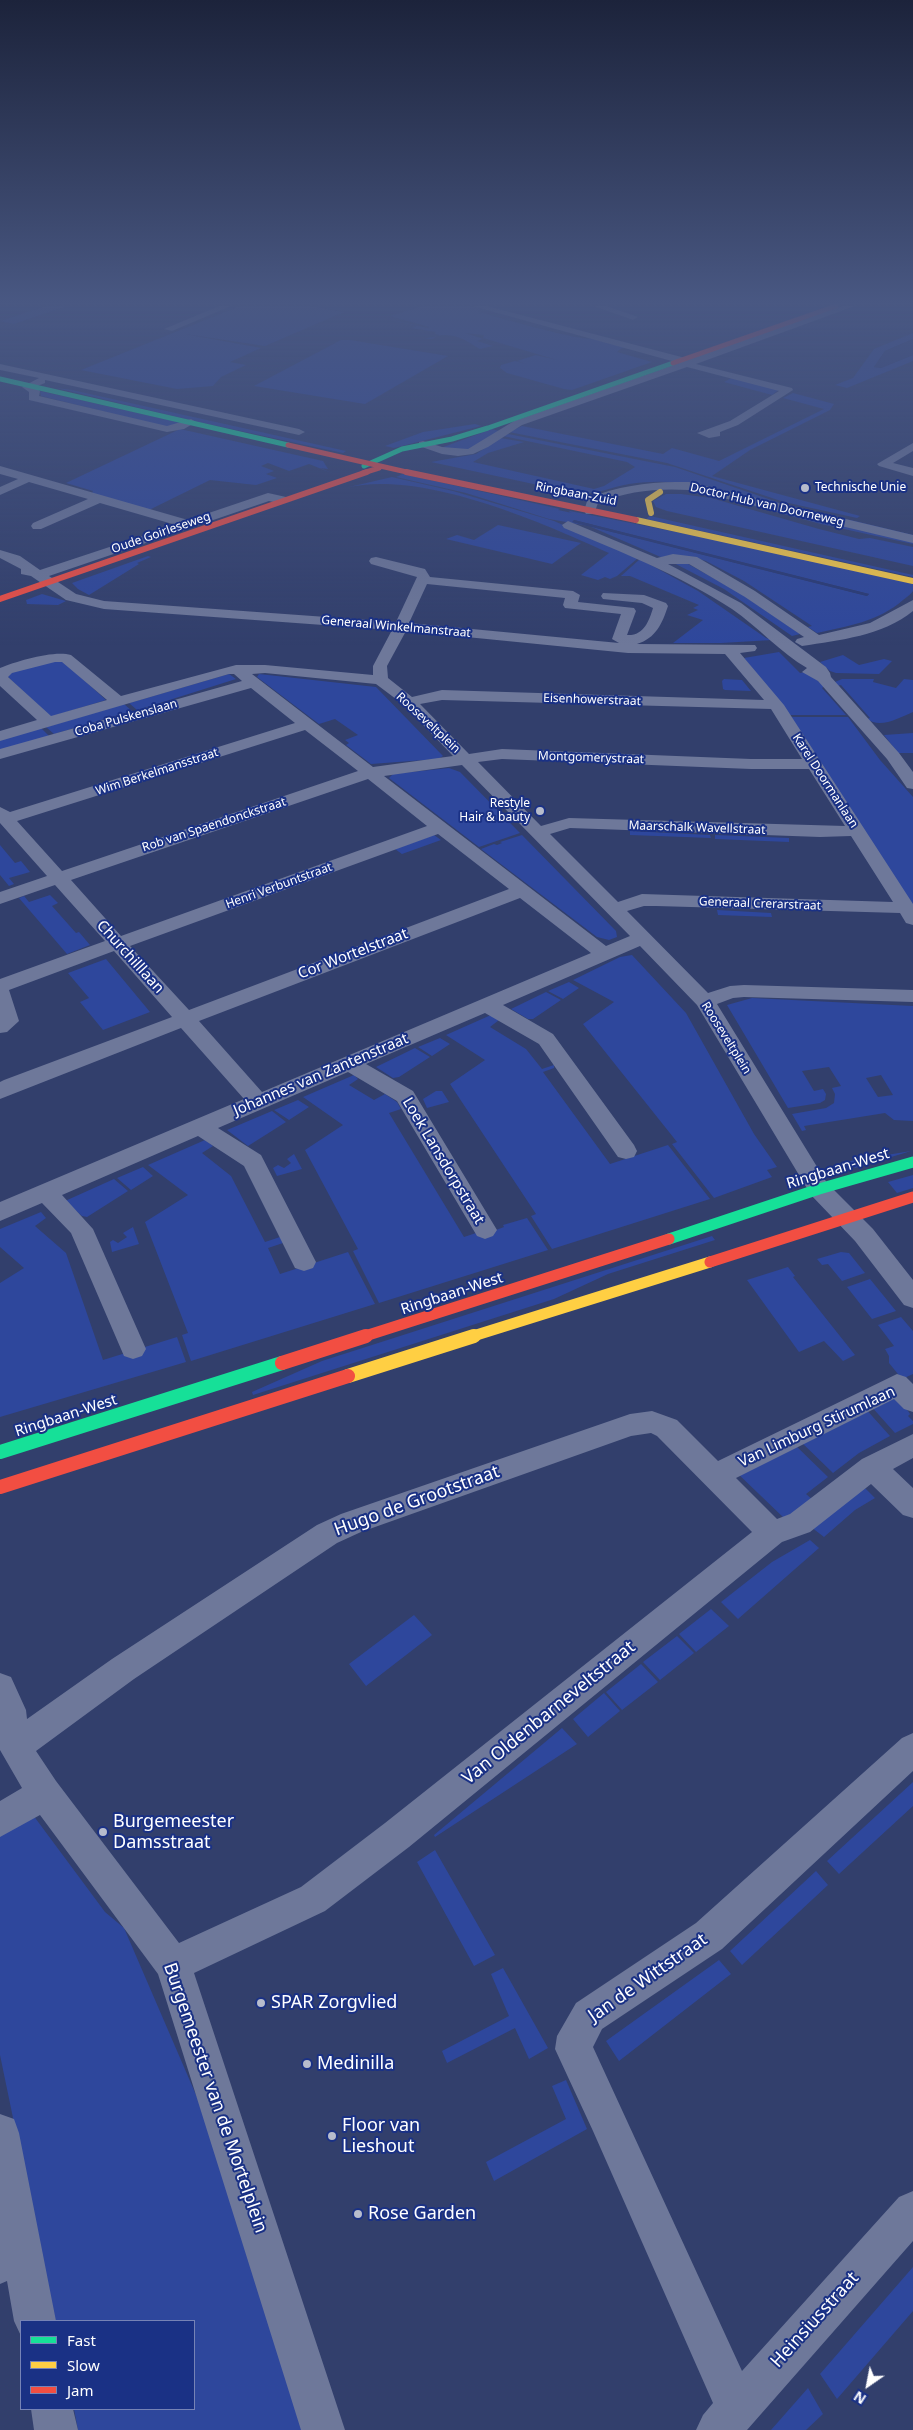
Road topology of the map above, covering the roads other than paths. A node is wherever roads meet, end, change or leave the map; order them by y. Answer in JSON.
{"nodes":[{"id":1,"x":126,"y":419,"type":"edge"},
{"id":2,"x":163,"y":419,"type":"edge"},
{"id":3,"x":225,"y":419,"type":"edge"},
{"id":4,"x":503,"y":419,"type":"edge"},
{"id":5,"x":528,"y":419,"type":"edge"},
{"id":6,"x":740,"y":419,"type":"edge"},
{"id":7,"x":186,"y":425,"type":"junction"},
{"id":8,"x":714,"y":431,"type":"dead end"},
{"id":9,"x":427,"y":446,"type":"junction"},
{"id":10,"x":913,"y":446,"type":"edge"},
{"id":11,"x":402,"y":461,"type":"junction"},
{"id":12,"x":382,"y":462,"type":"junction"},
{"id":13,"x":368,"y":464,"type":"junction"},
{"id":14,"x":0,"y":470,"type":"edge"},
{"id":15,"x":913,"y":472,"type":"edge"},
{"id":16,"x":353,"y":475,"type":"junction"},
{"id":17,"x":30,"y":478,"type":"junction"},
{"id":18,"x":0,"y":490,"type":"edge"},
{"id":19,"x":660,"y":492,"type":"junction"},
{"id":20,"x":99,"y":499,"type":"junction"},
{"id":21,"x":282,"y":500,"type":"junction"},
{"id":22,"x":610,"y":505,"type":"junction"},
{"id":23,"x":591,"y":506,"type":"junction"},
{"id":24,"x":651,"y":513,"type":"junction"},
{"id":25,"x":187,"y":524,"type":"junction"},
{"id":26,"x":568,"y":525,"type":"dead end"},
{"id":27,"x":36,"y":526,"type":"dead end"},
{"id":28,"x":913,"y":539,"type":"edge"},
{"id":29,"x":913,"y":545,"type":"edge"},
{"id":30,"x":0,"y":554,"type":"edge"},
{"id":31,"x":376,"y":561,"type":"dead end"},
{"id":32,"x":656,"y":562,"type":"junction"},
{"id":33,"x":0,"y":568,"type":"edge"},
{"id":34,"x":913,"y":570,"type":"edge"},
{"id":35,"x":44,"y":578,"type":"junction"},
{"id":36,"x":424,"y":580,"type":"junction"},
{"id":37,"x":913,"y":581,"type":"edge"},
{"id":38,"x":573,"y":595,"type":"junction"},
{"id":39,"x":0,"y":599,"type":"edge"},
{"id":40,"x":913,"y":604,"type":"edge"},
{"id":41,"x":401,"y":626,"type":"junction"},
{"id":42,"x":817,"y":640,"type":"junction"},
{"id":43,"x":629,"y":644,"type":"junction"},
{"id":44,"x":788,"y":644,"type":"junction"},
{"id":45,"x":750,"y":648,"type":"dead end"},
{"id":46,"x":729,"y":649,"type":"junction"},
{"id":47,"x":236,"y":670,"type":"junction"},
{"id":48,"x":380,"y":680,"type":"junction"},
{"id":49,"x":253,"y":683,"type":"junction"},
{"id":50,"x":118,"y":702,"type":"junction"},
{"id":51,"x":409,"y":702,"type":"junction"},
{"id":52,"x":776,"y":705,"type":"junction"},
{"id":53,"x":48,"y":722,"type":"junction"},
{"id":54,"x":308,"y":724,"type":"junction"},
{"id":55,"x":0,"y":736,"type":"edge"},
{"id":56,"x":0,"y":754,"type":"edge"},
{"id":57,"x":913,"y":755,"type":"edge"},
{"id":58,"x":893,"y":756,"type":"junction"},
{"id":59,"x":468,"y":760,"type":"junction"},
{"id":60,"x":815,"y":764,"type":"junction"},
{"id":61,"x":369,"y":773,"type":"junction"},
{"id":62,"x":913,"y":784,"type":"edge"},
{"id":63,"x":3,"y":816,"type":"edge"},
{"id":64,"x":440,"y":828,"type":"junction"},
{"id":65,"x":857,"y":831,"type":"junction"},
{"id":66,"x":539,"y":832,"type":"junction"},
{"id":67,"x":58,"y":877,"type":"junction"},
{"id":68,"x":522,"y":891,"type":"junction"},
{"id":69,"x":0,"y":898,"type":"edge"},
{"id":70,"x":615,"y":909,"type":"junction"},
{"id":71,"x":910,"y":914,"type":"edge"},
{"id":72,"x":643,"y":938,"type":"junction"},
{"id":73,"x":118,"y":943,"type":"junction"},
{"id":74,"x":604,"y":954,"type":"junction"},
{"id":75,"x":0,"y":986,"type":"edge"},
{"id":76,"x":0,"y":992,"type":"edge"},
{"id":77,"x":913,"y":996,"type":"edge"},
{"id":78,"x":704,"y":1001,"type":"junction"},
{"id":79,"x":485,"y":1004,"type":"junction"},
{"id":80,"x":184,"y":1018,"type":"junction"},
{"id":81,"x":0,"y":1026,"type":"edge"},
{"id":82,"x":349,"y":1063,"type":"junction"},
{"id":83,"x":0,"y":1092,"type":"edge"},
{"id":84,"x":259,"y":1102,"type":"junction"},
{"id":85,"x":200,"y":1127,"type":"junction"},
{"id":86,"x":626,"y":1151,"type":"dead end"},
{"id":87,"x":913,"y":1162,"type":"edge"},
{"id":88,"x":819,"y":1190,"type":"junction"},
{"id":89,"x":46,"y":1192,"type":"junction"},
{"id":90,"x":913,"y":1197,"type":"edge"},
{"id":91,"x":0,"y":1212,"type":"edge"},
{"id":92,"x":847,"y":1217,"type":"junction"},
{"id":93,"x":485,"y":1230,"type":"dead end"},
{"id":94,"x":304,"y":1262,"type":"dead end"},
{"id":95,"x":913,"y":1298,"type":"edge"},
{"id":96,"x":133,"y":1350,"type":"dead end"},
{"id":97,"x":913,"y":1401,"type":"edge"},
{"id":98,"x":913,"y":1445,"type":"edge"},
{"id":99,"x":0,"y":1452,"type":"edge"},
{"id":100,"x":872,"y":1467,"type":"junction"},
{"id":101,"x":716,"y":1475,"type":"junction"},
{"id":102,"x":0,"y":1487,"type":"edge"},
{"id":103,"x":913,"y":1506,"type":"edge"},
{"id":104,"x":772,"y":1533,"type":"junction"},
{"id":105,"x":0,"y":1688,"type":"edge"},
{"id":106,"x":8,"y":1743,"type":"edge"},
{"id":107,"x":913,"y":1749,"type":"edge"},
{"id":108,"x":44,"y":1793,"type":"junction"},
{"id":109,"x":0,"y":1820,"type":"edge"},
{"id":110,"x":173,"y":1964,"type":"junction"},
{"id":111,"x":0,"y":2133,"type":"edge"},
{"id":112,"x":913,"y":2211,"type":"edge"},
{"id":113,"x":10,"y":2258,"type":"edge"},
{"id":114,"x":35,"y":2320,"type":"edge"},
{"id":115,"x":52,"y":2410,"type":"edge"},
{"id":116,"x":728,"y":2419,"type":"edge"},
{"id":117,"x":56,"y":2430,"type":"edge"},
{"id":118,"x":323,"y":2430,"type":"edge"}],
"edges":[{"from":1,"to":7,"type":"street"},
{"from":2,"to":7,"type":"main road"},
{"from":3,"to":12,"type":"main road","name":"Ringbaan-Zuid"},
{"from":4,"to":9,"type":"main road"},
{"from":5,"to":9,"type":"street"},
{"from":6,"to":8,"type":"street"},
{"from":7,"to":13,"type":"main road"},
{"from":9,"to":11,"type":"main road"},
{"from":9,"to":12,"type":"main road"},
{"from":10,"to":15,"type":"street"},
{"from":11,"to":12,"type":"main road"},
{"from":11,"to":23,"type":"main road","name":"Ringbaan-Zuid"},
{"from":12,"to":13,"type":"main road","name":"Oude Goirleseweg"},
{"from":12,"to":16,"type":"main road","name":"Oude Goirleseweg"},
{"from":12,"to":23,"type":"main road","name":"Ringbaan-Zuid"},
{"from":13,"to":16,"type":"main road","name":"Oude Goirleseweg"},
{"from":14,"to":17,"type":"street"},
{"from":16,"to":21,"type":"main road","name":"Oude Goirleseweg"},
{"from":17,"to":18,"type":"street"},
{"from":17,"to":20,"type":"street"},
{"from":19,"to":22,"type":"street","name":"Doctor Hub van Doorneweg"},
{"from":19,"to":24,"type":"main road"},
{"from":19,"to":29,"type":"street","name":"Doctor Hub van Doorneweg"},
{"from":20,"to":25,"type":"street"},
{"from":20,"to":27,"type":"street"},
{"from":21,"to":25,"type":"street","name":"Oude Goirleseweg"},
{"from":21,"to":35,"type":"main road","name":"Oude Goirleseweg"},
{"from":22,"to":23,"type":"street","name":"Doctor Hub van Doorneweg"},
{"from":22,"to":24,"type":"main road","name":"Ringbaan-Zuid"},
{"from":23,"to":28,"type":"street","name":"Doctor Hub van Doorneweg"},
{"from":23,"to":37,"type":"main road","name":"Ringbaan-Zuid"},
{"from":24,"to":34,"type":"main road","name":"Ringbaan-Zuid"},
{"from":25,"to":35,"type":"street","name":"Oude Goirleseweg"},
{"from":26,"to":32,"type":"street"},
{"from":30,"to":35,"type":"street","name":"Generaal Winkelmanstraat"},
{"from":31,"to":36,"type":"street"},
{"from":32,"to":42,"type":"street"},
{"from":32,"to":44,"type":"street"},
{"from":33,"to":35,"type":"street"},
{"from":35,"to":39,"type":"main road"},
{"from":35,"to":41,"type":"street","name":"Generaal Winkelmanstraat"},
{"from":36,"to":38,"type":"street"},
{"from":36,"to":41,"type":"street"},
{"from":38,"to":43,"type":"street"},
{"from":38,"to":43,"type":"street"},
{"from":40,"to":42,"type":"street"},
{"from":41,"to":43,"type":"street","name":"Generaal Winkelmanstraat"},
{"from":41,"to":48,"type":"street"},
{"from":42,"to":44,"type":"street"},
{"from":43,"to":46,"type":"street","name":"Generaal Winkelmanstraat"},
{"from":44,"to":58,"type":"street"},
{"from":45,"to":46,"type":"street","name":"Generaal Winkelmanstraat"},
{"from":46,"to":52,"type":"street","name":"Karel Doormanlaan"},
{"from":47,"to":48,"type":"street"},
{"from":47,"to":49,"type":"street"},
{"from":47,"to":50,"type":"street","name":"Coba Pulskenslaan"},
{"from":48,"to":51,"type":"street","name":"Rooseveltplein"},
{"from":49,"to":54,"type":"street"},
{"from":49,"to":56,"type":"street","name":"Coba Pulskenslaan"},
{"from":50,"to":53,"type":"street","name":"Coba Pulskenslaan"},
{"from":50,"to":53,"type":"street"},
{"from":51,"to":52,"type":"street","name":"Eisenhowerstraat"},
{"from":51,"to":59,"type":"street","name":"Rooseveltplein"},
{"from":52,"to":60,"type":"street","name":"Karel Doormanlaan"},
{"from":53,"to":55,"type":"street","name":"Coba Pulskenslaan"},
{"from":54,"to":61,"type":"street"},
{"from":54,"to":63,"type":"street","name":"Wim Berkelmansstraat"},
{"from":57,"to":58,"type":"street"},
{"from":58,"to":62,"type":"street"},
{"from":59,"to":60,"type":"street","name":"Montgomerystraat"},
{"from":59,"to":61,"type":"street","name":"Montgomerystraat"},
{"from":59,"to":66,"type":"street","name":"Rooseveltplein"},
{"from":60,"to":65,"type":"street","name":"Karel Doormanlaan"},
{"from":61,"to":64,"type":"street"},
{"from":61,"to":67,"type":"street","name":"Rob van Spaendonckstraat"},
{"from":63,"to":67,"type":"street","name":"Churchilllaan"},
{"from":64,"to":68,"type":"street"},
{"from":64,"to":73,"type":"street","name":"Henri Verbuntstraat"},
{"from":65,"to":66,"type":"street","name":"Maarschalk Wavellstraat"},
{"from":65,"to":71,"type":"street","name":"Karel Doormanlaan"},
{"from":66,"to":70,"type":"street","name":"Rooseveltplein"},
{"from":67,"to":69,"type":"street","name":"Rob van Spaendonckstraat"},
{"from":67,"to":73,"type":"street","name":"Churchilllaan"},
{"from":68,"to":74,"type":"street"},
{"from":68,"to":80,"type":"street","name":"Cor Wortelstraat"},
{"from":70,"to":71,"type":"street","name":"Generaal Crerarstraat"},
{"from":70,"to":72,"type":"street","name":"Rooseveltplein"},
{"from":72,"to":74,"type":"street","name":"Johannes van Zantenstraat"},
{"from":72,"to":78,"type":"street","name":"Rooseveltplein"},
{"from":73,"to":75,"type":"street","name":"Henri Verbuntstraat"},
{"from":73,"to":80,"type":"street","name":"Churchilllaan"},
{"from":74,"to":79,"type":"street","name":"Johannes van Zantenstraat"},
{"from":76,"to":81,"type":"street"},
{"from":77,"to":78,"type":"street"},
{"from":78,"to":88,"type":"street","name":"Rooseveltplein"},
{"from":79,"to":82,"type":"street","name":"Johannes van Zantenstraat"},
{"from":79,"to":86,"type":"street"},
{"from":80,"to":83,"type":"street","name":"Cor Wortelstraat"},
{"from":80,"to":84,"type":"street","name":"Churchilllaan"},
{"from":82,"to":84,"type":"street","name":"Johannes van Zantenstraat"},
{"from":82,"to":93,"type":"street","name":"Loek Lansdorpstraat"},
{"from":84,"to":85,"type":"street","name":"Johannes van Zantenstraat"},
{"from":85,"to":89,"type":"street","name":"Johannes van Zantenstraat"},
{"from":85,"to":94,"type":"street"},
{"from":87,"to":88,"type":"main road","name":"Ringbaan-West"},
{"from":88,"to":92,"type":"street","name":"Rooseveltplein"},
{"from":88,"to":99,"type":"main road","name":"Ringbaan-West"},
{"from":89,"to":91,"type":"street","name":"Johannes van Zantenstraat"},
{"from":89,"to":96,"type":"street"},
{"from":90,"to":92,"type":"main road"},
{"from":92,"to":95,"type":"street"},
{"from":92,"to":102,"type":"main road"},
{"from":97,"to":101,"type":"street","name":"Van Limburg Stirumlaan"},
{"from":98,"to":100,"type":"street","name":"Van Oldenbarneveltstraat"},
{"from":100,"to":103,"type":"street"},
{"from":100,"to":104,"type":"street","name":"Van Oldenbarneveltstraat"},
{"from":101,"to":104,"type":"street","name":"Hugo de Grootstraat"},
{"from":101,"to":106,"type":"street","name":"Hugo de Grootstraat"},
{"from":104,"to":110,"type":"street","name":"Van Oldenbarneveltstraat"},
{"from":105,"to":106,"type":"street","name":"Burgemeester van de Mortelplein"},
{"from":106,"to":108,"type":"street","name":"Burgemeester van de Mortelplein"},
{"from":107,"to":116,"type":"street","name":"Jan de Wittstraat"},
{"from":108,"to":109,"type":"street"},
{"from":108,"to":110,"type":"street","name":"Burgemeester van de Mortelplein"},
{"from":110,"to":118,"type":"street","name":"Burgemeester van de Mortelplein"},
{"from":111,"to":113,"type":"street"},
{"from":112,"to":116,"type":"street","name":"Heinsiusstraat"},
{"from":113,"to":114,"type":"street"},
{"from":115,"to":117,"type":"street"}]}
